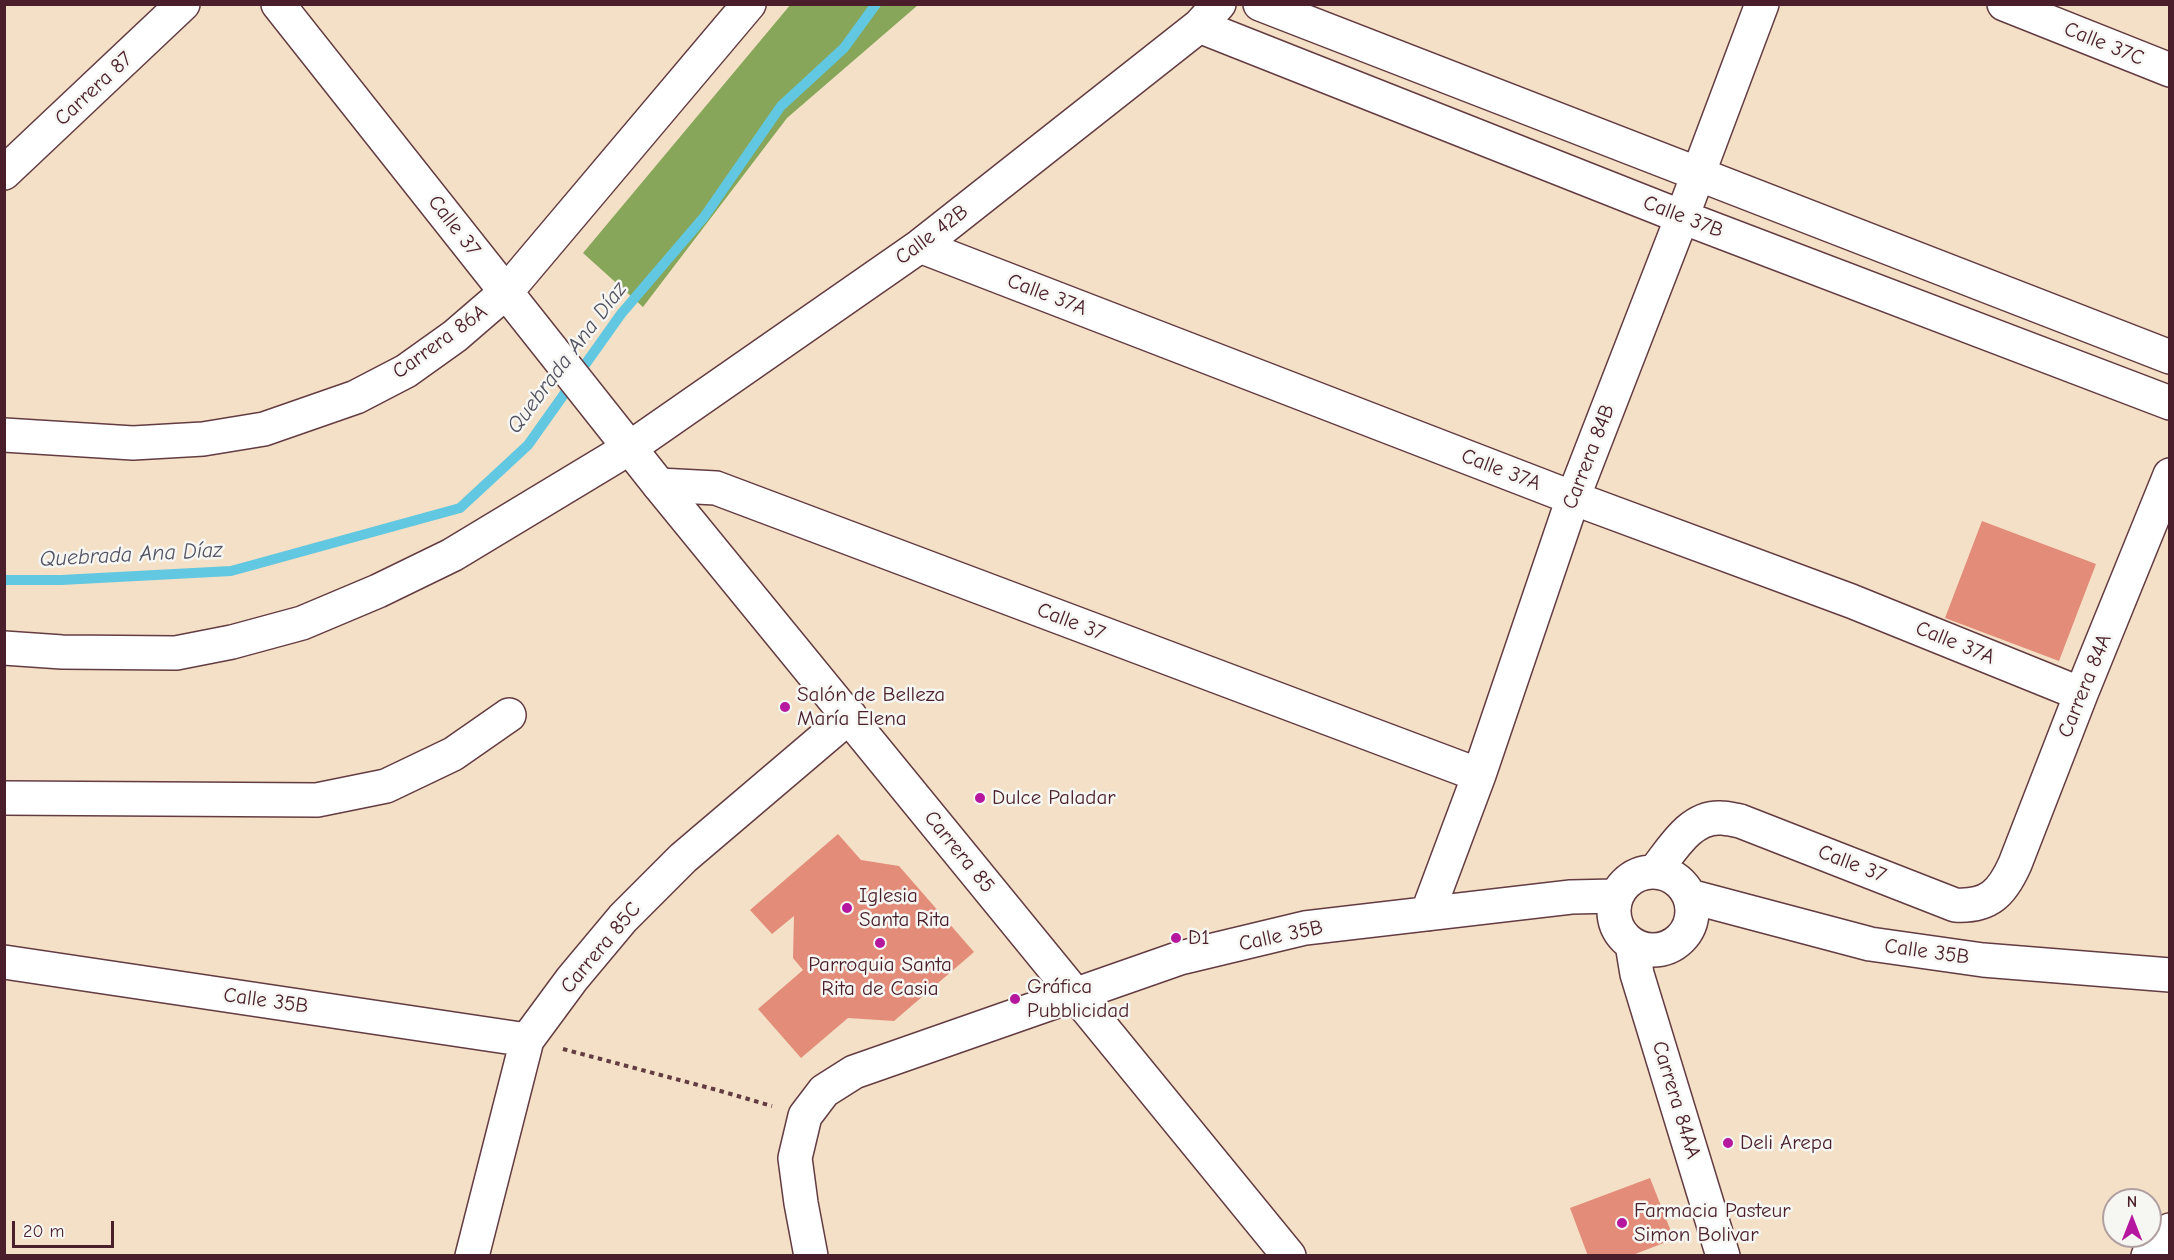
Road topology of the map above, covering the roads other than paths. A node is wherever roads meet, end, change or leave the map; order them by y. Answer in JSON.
{"nodes":[{"id":1,"x":183,"y":4,"type":"edge"},
{"id":2,"x":279,"y":4,"type":"edge"},
{"id":3,"x":749,"y":4,"type":"edge"},
{"id":4,"x":1260,"y":4,"type":"edge"},
{"id":5,"x":1762,"y":4,"type":"edge"},
{"id":6,"x":2004,"y":4,"type":"edge"},
{"id":7,"x":1209,"y":15,"type":"edge"},
{"id":8,"x":2169,"y":70,"type":"edge"},
{"id":9,"x":4,"y":173,"type":"edge"},
{"id":10,"x":1698,"y":175,"type":"junction"},
{"id":11,"x":1682,"y":217,"type":"junction"},
{"id":12,"x":920,"y":246,"type":"junction"},
{"id":13,"x":506,"y":292,"type":"junction"},
{"id":14,"x":2169,"y":357,"type":"edge"},
{"id":15,"x":2169,"y":404,"type":"edge"},
{"id":16,"x":4,"y":435,"type":"edge"},
{"id":17,"x":620,"y":435,"type":"junction"},
{"id":18,"x":2169,"y":475,"type":"edge"},
{"id":19,"x":660,"y":484,"type":"junction"},
{"id":20,"x":1573,"y":498,"type":"junction"},
{"id":21,"x":4,"y":648,"type":"edge"},
{"id":22,"x":2081,"y":694,"type":"junction"},
{"id":23,"x":508,"y":715,"type":"dead end"},
{"id":24,"x":850,"y":716,"type":"junction"},
{"id":25,"x":1479,"y":775,"type":"junction"},
{"id":26,"x":4,"y":798,"type":"edge"},
{"id":27,"x":1655,"y":871,"type":"junction"},
{"id":28,"x":1996,"y":894,"type":"joint"},
{"id":29,"x":1615,"y":896,"type":"junction"},
{"id":30,"x":1689,"y":896,"type":"junction"},
{"id":31,"x":1427,"y":914,"type":"junction"},
{"id":32,"x":1632,"y":944,"type":"junction"},
{"id":33,"x":4,"y":962,"type":"edge"},
{"id":34,"x":2169,"y":975,"type":"edge"},
{"id":35,"x":1075,"y":995,"type":"junction"},
{"id":36,"x":527,"y":1040,"type":"junction"},
{"id":37,"x":2169,"y":1230,"type":"edge"},
{"id":38,"x":472,"y":1256,"type":"edge"},
{"id":39,"x":812,"y":1256,"type":"edge"},
{"id":40,"x":1289,"y":1256,"type":"edge"},
{"id":41,"x":1723,"y":1256,"type":"edge"},
{"id":42,"x":2148,"y":1256,"type":"edge"}],
"edges":[{"from":1,"to":9,"type":"street","name":"Carrera 87"},
{"from":2,"to":13,"type":"street","name":"Calle 37"},
{"from":3,"to":13,"type":"street","name":"Carrera 86A"},
{"from":4,"to":10,"type":"street"},
{"from":5,"to":10,"type":"street","name":"Carrera 84B"},
{"from":6,"to":8,"type":"street","name":"Calle 37C"},
{"from":7,"to":11,"type":"street","name":"Calle 37B"},
{"from":7,"to":12,"type":"street","name":"Calle 42B"},
{"from":10,"to":11,"type":"street","name":"Carrera 84B"},
{"from":10,"to":14,"type":"street"},
{"from":11,"to":15,"type":"street","name":"Calle 37B"},
{"from":11,"to":20,"type":"street","name":"Carrera 84B"},
{"from":12,"to":17,"type":"street","name":"Calle 42B"},
{"from":12,"to":20,"type":"street","name":"Calle 37A"},
{"from":13,"to":16,"type":"street","name":"Carrera 86A"},
{"from":13,"to":17,"type":"street","name":"Calle 37"},
{"from":17,"to":19,"type":"street","name":"Carrera 85"},
{"from":17,"to":21,"type":"street"},
{"from":18,"to":22,"type":"street","name":"Carrera 84A"},
{"from":19,"to":24,"type":"street","name":"Carrera 85"},
{"from":19,"to":25,"type":"street","name":"Calle 37"},
{"from":20,"to":22,"type":"street","name":"Calle 37A"},
{"from":20,"to":25,"type":"street","name":"Carrera 84B"},
{"from":22,"to":28,"type":"street","name":"Carrera 84A"},
{"from":23,"to":26,"type":"street"},
{"from":24,"to":35,"type":"street","name":"Carrera 85"},
{"from":24,"to":36,"type":"street","name":"Carrera 85C"},
{"from":25,"to":31,"type":"street","name":"Carrera 84B"},
{"from":27,"to":28,"type":"street","name":"Calle 37"},
{"from":27,"to":29,"type":"street"},
{"from":27,"to":30,"type":"street"},
{"from":29,"to":31,"type":"street","name":"Calle 35B"},
{"from":29,"to":32,"type":"street"},
{"from":30,"to":32,"type":"street"},
{"from":30,"to":34,"type":"street","name":"Calle 35B"},
{"from":31,"to":35,"type":"street","name":"Calle 35B"},
{"from":32,"to":41,"type":"street","name":"Carrera 84AA"},
{"from":33,"to":36,"type":"street","name":"Calle 35B"},
{"from":35,"to":39,"type":"street","name":"Calle 35B"},
{"from":35,"to":40,"type":"street","name":"Carrera 85"},
{"from":36,"to":38,"type":"street","name":"Carrera 85C"},
{"from":37,"to":42,"type":"street"}]}
